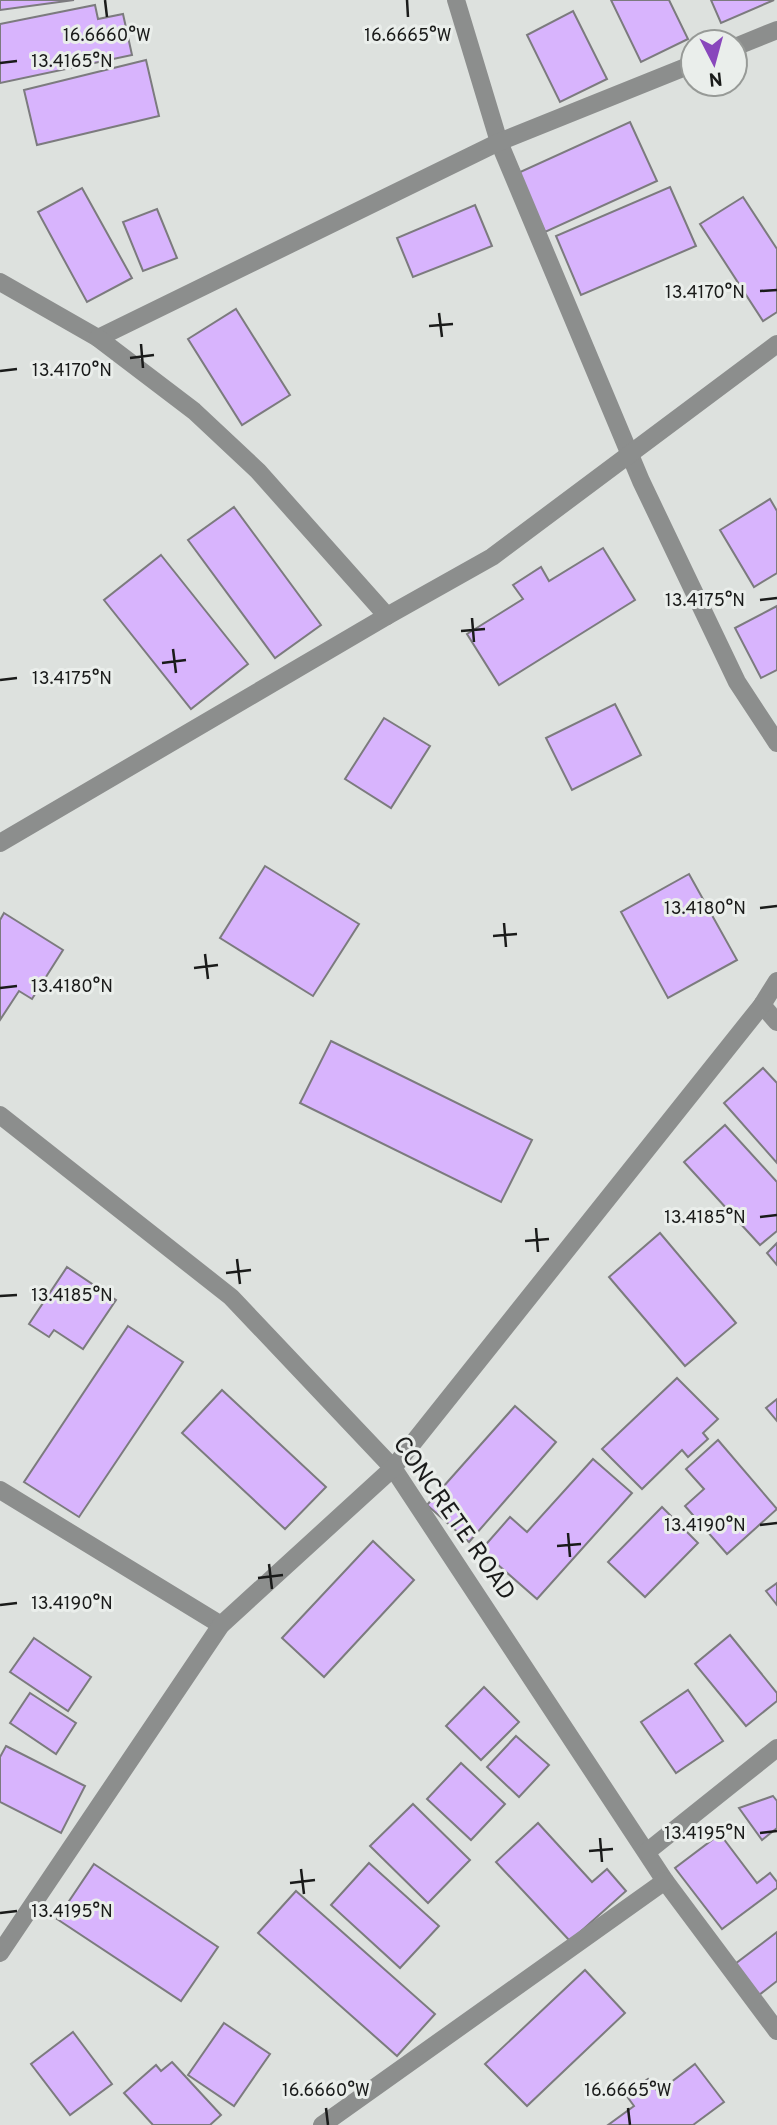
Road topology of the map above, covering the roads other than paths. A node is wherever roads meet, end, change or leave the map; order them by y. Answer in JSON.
{"nodes":[{"id":1,"x":456,"y":0,"type":"edge"},
{"id":2,"x":777,"y":30,"type":"edge"},
{"id":3,"x":749,"y":41,"type":"edge"},
{"id":4,"x":679,"y":70,"type":"edge"},
{"id":5,"x":499,"y":142,"type":"junction"},
{"id":6,"x":0,"y":282,"type":"edge"},
{"id":7,"x":98,"y":338,"type":"junction"},
{"id":8,"x":777,"y":344,"type":"edge"},
{"id":9,"x":630,"y":455,"type":"junction"},
{"id":10,"x":387,"y":615,"type":"junction"},
{"id":11,"x":777,"y":743,"type":"edge"},
{"id":12,"x":0,"y":843,"type":"edge"},
{"id":13,"x":777,"y":981,"type":"edge"},
{"id":14,"x":762,"y":1005,"type":"junction"},
{"id":15,"x":777,"y":1022,"type":"edge"},
{"id":16,"x":0,"y":1115,"type":"edge"},
{"id":17,"x":393,"y":1468,"type":"junction"},
{"id":18,"x":0,"y":1490,"type":"edge"},
{"id":19,"x":221,"y":1625,"type":"junction"},
{"id":20,"x":777,"y":1748,"type":"edge"},
{"id":21,"x":648,"y":1851,"type":"junction"},
{"id":22,"x":665,"y":1881,"type":"junction"},
{"id":23,"x":0,"y":1953,"type":"edge"},
{"id":24,"x":777,"y":2031,"type":"edge"},
{"id":25,"x":322,"y":2125,"type":"edge"}],
"edges":[{"from":1,"to":5,"type":"street"},
{"from":2,"to":3,"type":"street"},
{"from":4,"to":5,"type":"street"},
{"from":5,"to":7,"type":"street"},
{"from":5,"to":9,"type":"street"},
{"from":6,"to":7,"type":"street"},
{"from":7,"to":10,"type":"street"},
{"from":8,"to":9,"type":"street"},
{"from":9,"to":10,"type":"street"},
{"from":9,"to":11,"type":"street"},
{"from":10,"to":12,"type":"street"},
{"from":13,"to":14,"type":"street"},
{"from":14,"to":15,"type":"street"},
{"from":14,"to":17,"type":"street"},
{"from":16,"to":17,"type":"street","name":"CONCRETE ROAD"},
{"from":17,"to":19,"type":"street"},
{"from":17,"to":21,"type":"street","name":"CONCRETE ROAD"},
{"from":18,"to":19,"type":"street"},
{"from":19,"to":23,"type":"street"},
{"from":20,"to":21,"type":"street"},
{"from":21,"to":22,"type":"street","name":"CONCRETE ROAD"},
{"from":22,"to":24,"type":"street","name":"CONCRETE ROAD"},
{"from":22,"to":25,"type":"street"}]}
